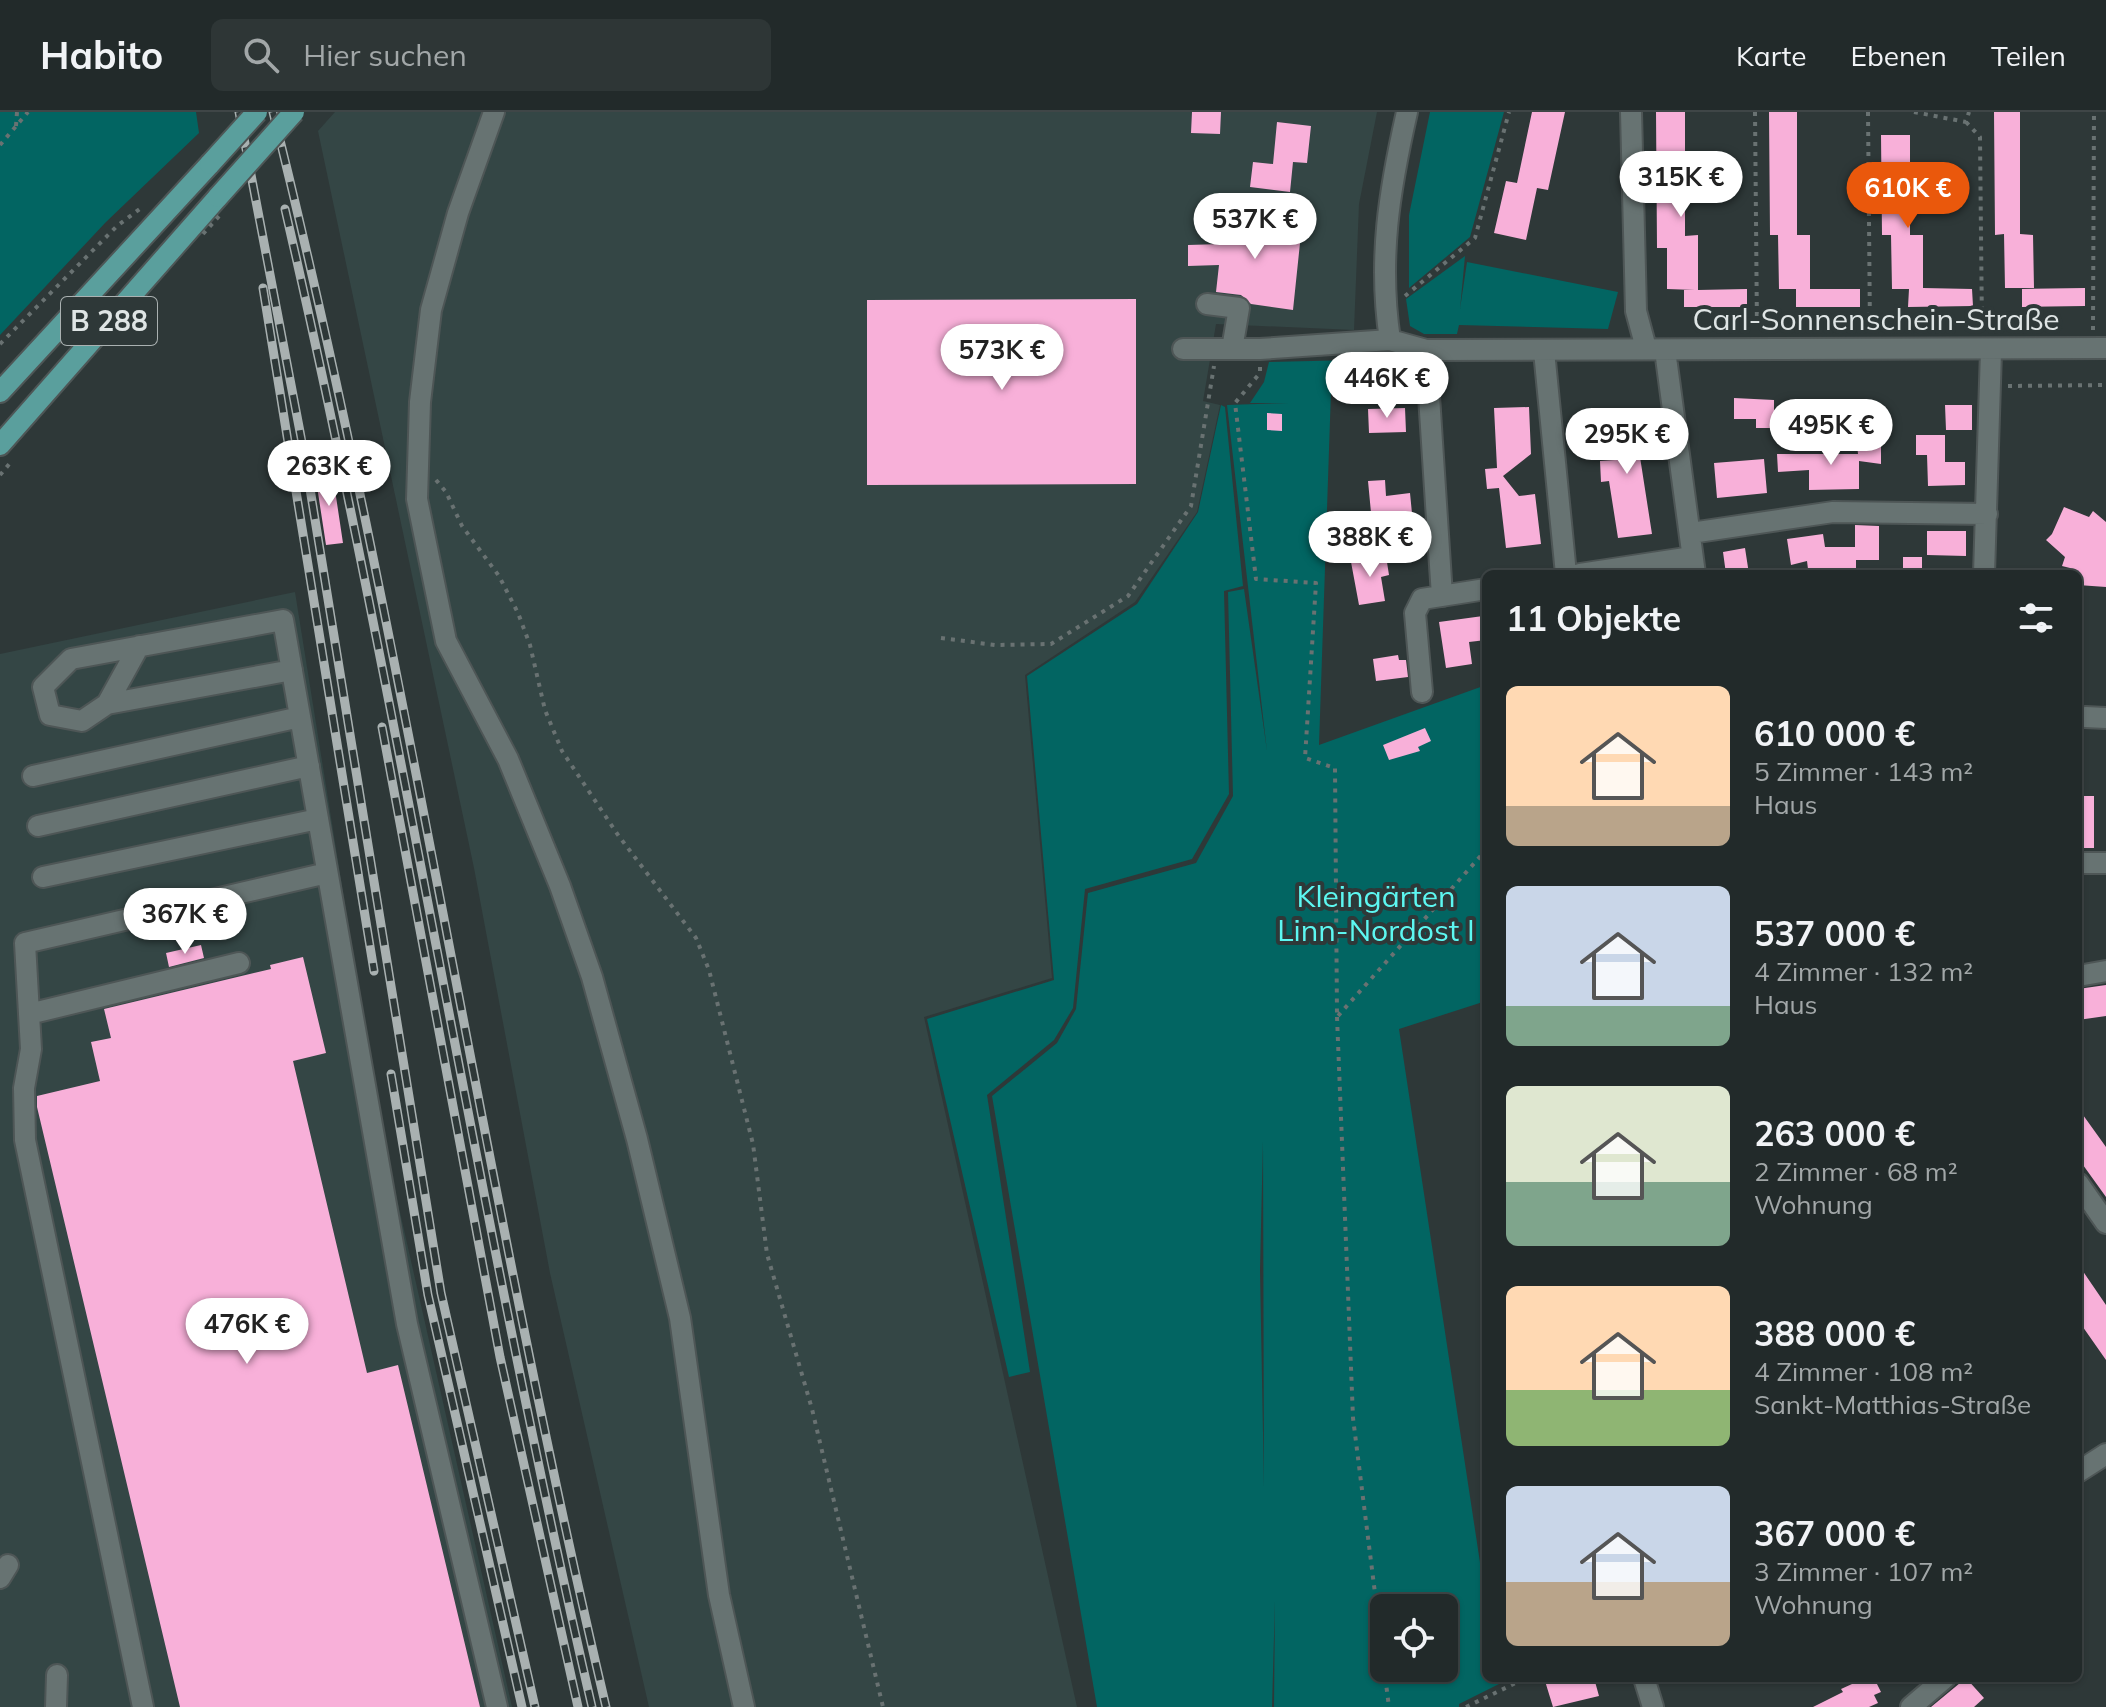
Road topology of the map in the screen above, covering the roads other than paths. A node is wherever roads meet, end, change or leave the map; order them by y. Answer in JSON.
{"nodes":[{"id":1,"x":257,"y":112,"type":"edge"},
{"id":2,"x":294,"y":112,"type":"edge"},
{"id":3,"x":494,"y":112,"type":"edge"},
{"id":4,"x":1407,"y":112,"type":"edge"},
{"id":5,"x":1631,"y":112,"type":"edge"},
{"id":6,"x":1207,"y":304,"type":"dead end"},
{"id":7,"x":1390,"y":340,"type":"junction"},
{"id":8,"x":2100,"y":348,"type":"edge"},
{"id":9,"x":1183,"y":349,"type":"dead end"},
{"id":10,"x":1224,"y":349,"type":"junction"},
{"id":11,"x":1655,"y":349,"type":"junction"},
{"id":12,"x":1426,"y":350,"type":"junction"},
{"id":13,"x":1544,"y":351,"type":"junction"},
{"id":14,"x":1991,"y":351,"type":"junction"},
{"id":15,"x":25,"y":367,"type":"junction"},
{"id":16,"x":0,"y":380,"type":"edge"},
{"id":17,"x":0,"y":392,"type":"edge"},
{"id":18,"x":0,"y":445,"type":"edge"},
{"id":19,"x":1987,"y":514,"type":"junction"},
{"id":20,"x":1691,"y":533,"type":"junction"},
{"id":21,"x":1694,"y":565,"type":"edge"},
{"id":22,"x":1566,"y":570,"type":"edge"},
{"id":23,"x":1631,"y":570,"type":"edge"},
{"id":24,"x":1984,"y":570,"type":"edge"},
{"id":25,"x":1482,"y":590,"type":"edge"},
{"id":26,"x":1432,"y":598,"type":"junction"},
{"id":27,"x":139,"y":646,"type":"junction"},
{"id":28,"x":292,"y":670,"type":"junction"},
{"id":29,"x":1422,"y":692,"type":"dead end"},
{"id":30,"x":107,"y":704,"type":"junction"},
{"id":31,"x":300,"y":717,"type":"junction"},
{"id":32,"x":2085,"y":717,"type":"dead end"},
{"id":33,"x":2106,"y":718,"type":"edge"},
{"id":34,"x":309,"y":766,"type":"junction"},
{"id":35,"x":33,"y":776,"type":"dead end"},
{"id":36,"x":318,"y":819,"type":"junction"},
{"id":37,"x":38,"y":826,"type":"dead end"},
{"id":38,"x":2082,"y":863,"type":"edge"},
{"id":39,"x":2106,"y":863,"type":"edge"},
{"id":40,"x":327,"y":873,"type":"junction"},
{"id":41,"x":43,"y":877,"type":"dead end"},
{"id":42,"x":239,"y":963,"type":"dead end"},
{"id":43,"x":2106,"y":971,"type":"edge"},
{"id":44,"x":2082,"y":975,"type":"edge"},
{"id":45,"x":29,"y":1014,"type":"junction"},
{"id":46,"x":2082,"y":1189,"type":"edge"},
{"id":47,"x":2106,"y":1223,"type":"edge"},
{"id":48,"x":2106,"y":1454,"type":"edge"},
{"id":49,"x":2082,"y":1469,"type":"edge"},
{"id":50,"x":57,"y":1675,"type":"dead end"},
{"id":51,"x":1645,"y":1682,"type":"edge"},
{"id":52,"x":1940,"y":1682,"type":"edge"},
{"id":53,"x":56,"y":1707,"type":"edge"},
{"id":54,"x":143,"y":1707,"type":"edge"},
{"id":55,"x":497,"y":1707,"type":"edge"},
{"id":56,"x":744,"y":1707,"type":"edge"},
{"id":57,"x":1653,"y":1707,"type":"edge"},
{"id":58,"x":1911,"y":1707,"type":"edge"}],
"edges":[{"from":1,"to":15,"type":"main road","number":"B 288","bridge":true},
{"from":2,"to":18,"type":"main road","number":"B 288","bridge":true},
{"from":3,"to":56,"type":"street"},
{"from":4,"to":7,"type":"street"},
{"from":5,"to":11,"type":"street"},
{"from":6,"to":10,"type":"street"},
{"from":7,"to":10,"type":"street","name":"Carl-Sonnenschein-Straße"},
{"from":7,"to":12,"type":"street","name":"Carl-Sonnenschein-Straße"},
{"from":8,"to":14,"type":"street","name":"Carl-Sonnenschein-Straße"},
{"from":9,"to":10,"type":"street","name":"Carl-Sonnenschein-Straße"},
{"from":11,"to":13,"type":"street","name":"Carl-Sonnenschein-Straße"},
{"from":11,"to":14,"type":"street","name":"Carl-Sonnenschein-Straße"},
{"from":11,"to":20,"type":"street"},
{"from":12,"to":13,"type":"street","name":"Carl-Sonnenschein-Straße"},
{"from":12,"to":26,"type":"street"},
{"from":13,"to":22,"type":"street"},
{"from":14,"to":19,"type":"street"},
{"from":15,"to":16,"type":"main road"},
{"from":15,"to":17,"type":"main road","number":"B 288"},
{"from":19,"to":20,"type":"street"},
{"from":19,"to":24,"type":"street"},
{"from":20,"to":21,"type":"street"},
{"from":21,"to":23,"type":"street"},
{"from":25,"to":26,"type":"street"},
{"from":26,"to":29,"type":"street"},
{"from":27,"to":28,"type":"street"},
{"from":27,"to":30,"type":"street"},
{"from":27,"to":30,"type":"street"},
{"from":28,"to":30,"type":"street"},
{"from":28,"to":31,"type":"street"},
{"from":31,"to":34,"type":"street"},
{"from":31,"to":35,"type":"street"},
{"from":32,"to":33,"type":"street"},
{"from":34,"to":36,"type":"street"},
{"from":34,"to":37,"type":"street"},
{"from":36,"to":40,"type":"street"},
{"from":36,"to":41,"type":"street"},
{"from":38,"to":39,"type":"street"},
{"from":40,"to":45,"type":"street"},
{"from":40,"to":55,"type":"street"},
{"from":42,"to":45,"type":"street"},
{"from":43,"to":44,"type":"street"},
{"from":45,"to":54,"type":"street"},
{"from":46,"to":47,"type":"street"},
{"from":48,"to":49,"type":"street"},
{"from":50,"to":53,"type":"street"},
{"from":51,"to":57,"type":"street"},
{"from":52,"to":58,"type":"street"}]}
